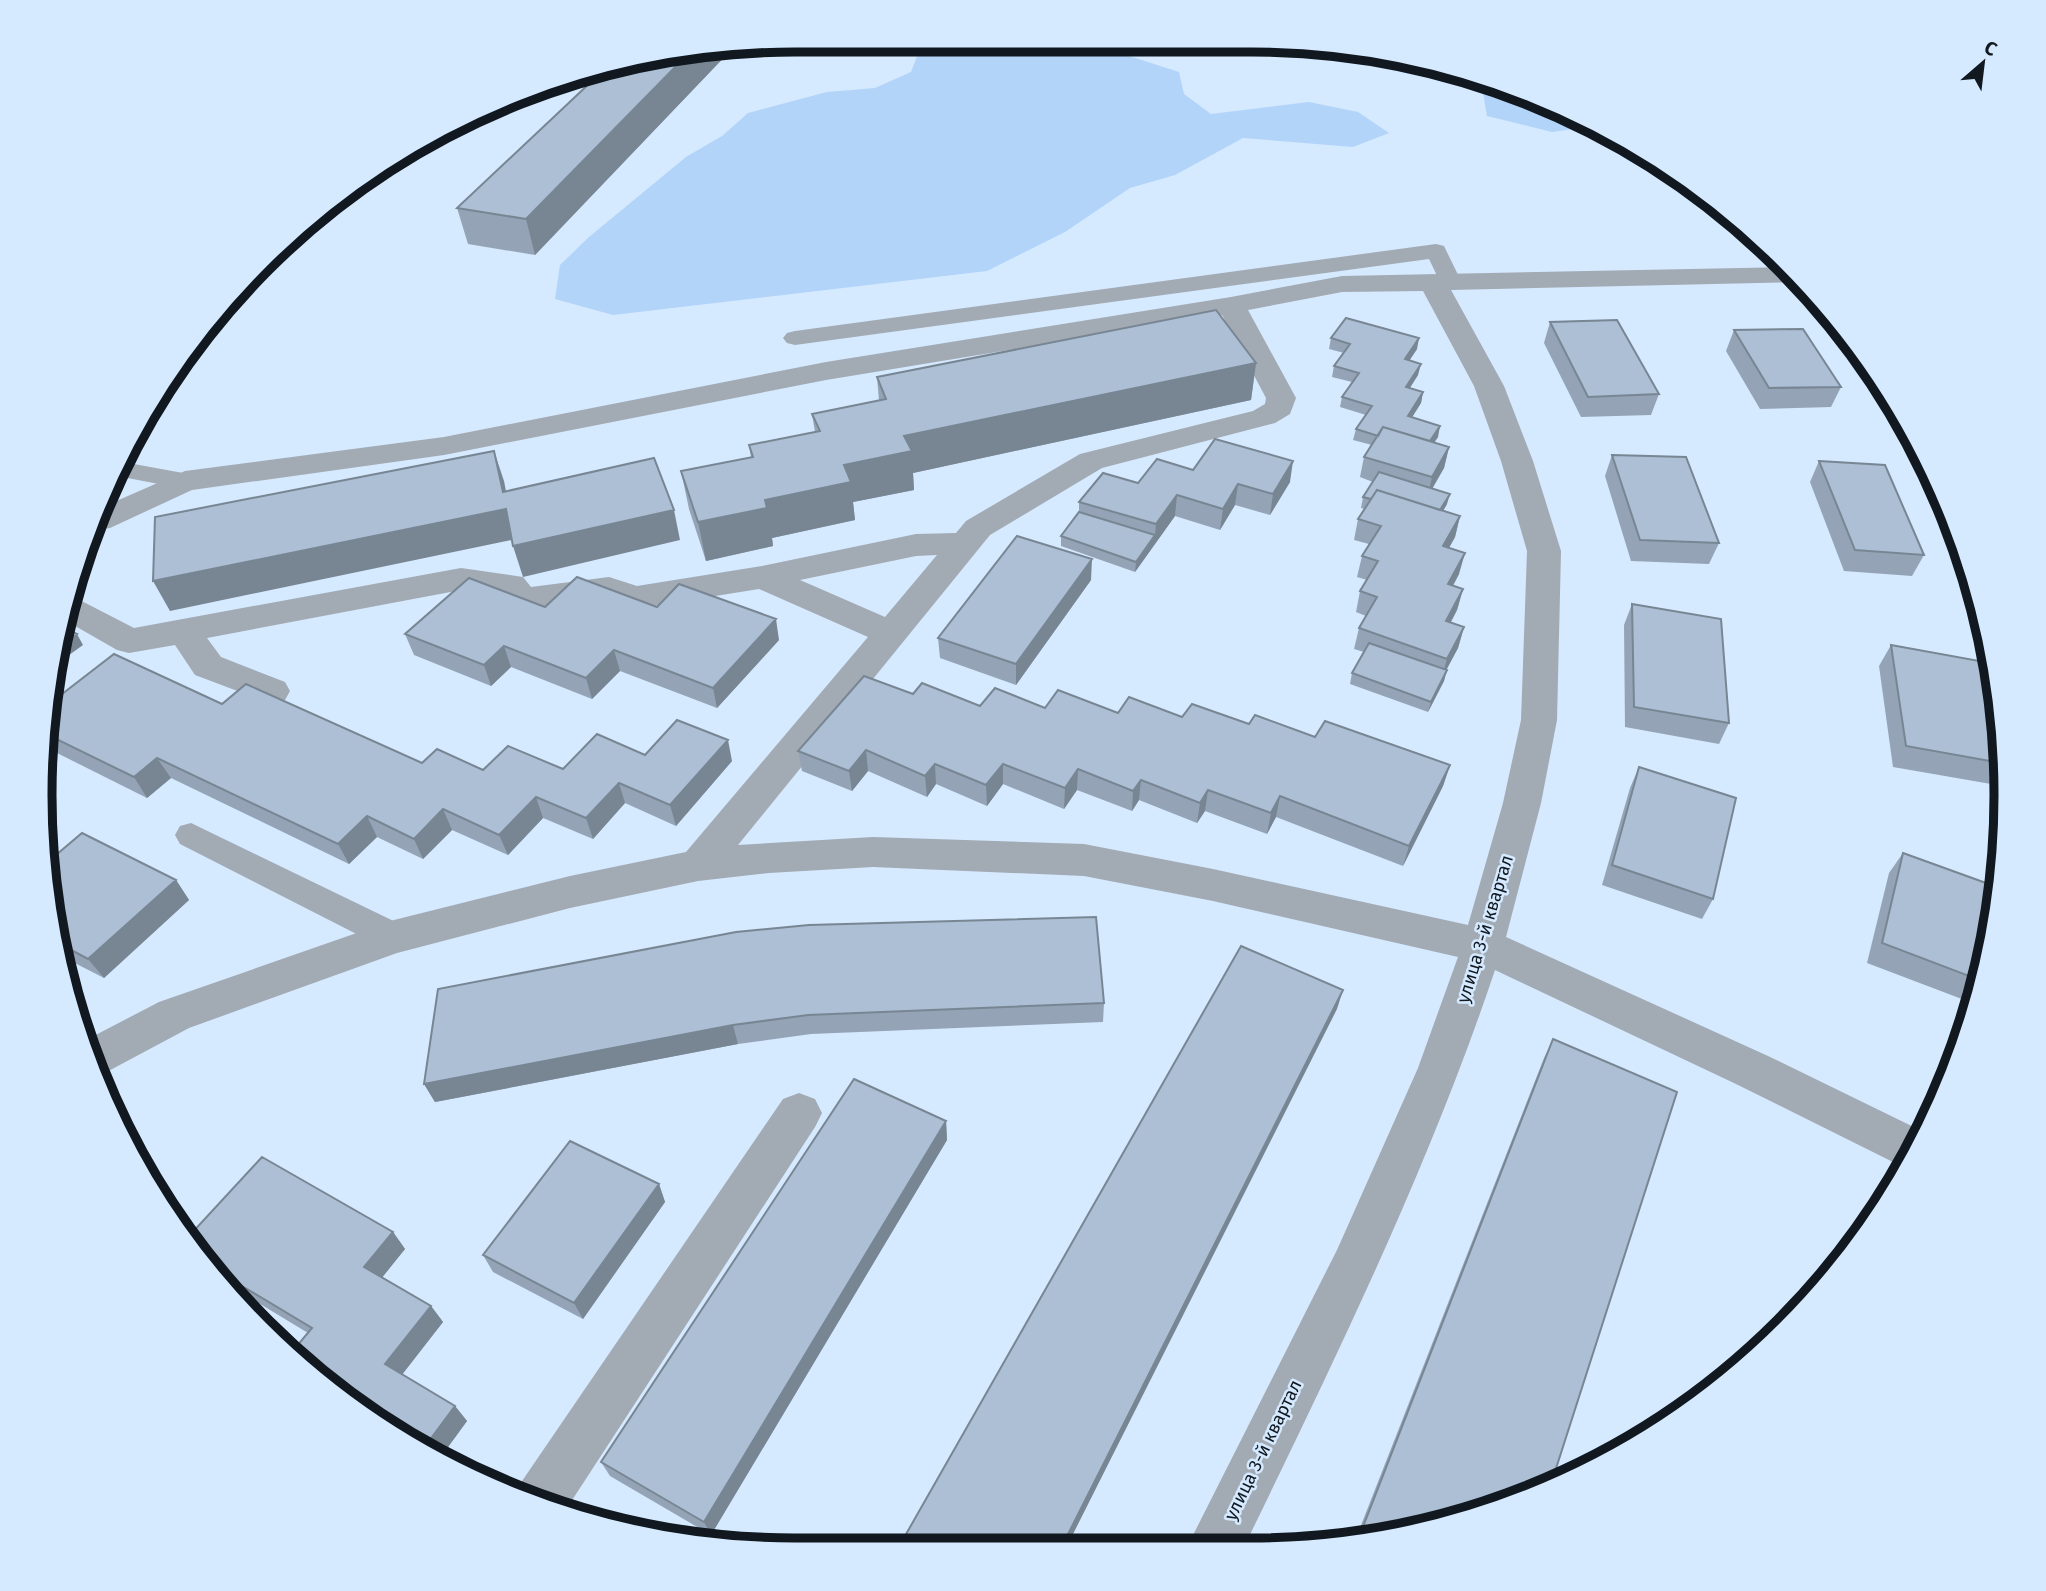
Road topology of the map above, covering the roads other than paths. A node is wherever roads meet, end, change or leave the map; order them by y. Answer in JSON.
{"nodes":[{"id":1,"x":1781,"y":275,"type":"edge"},
{"id":2,"x":1441,"y":281,"type":"junction"},
{"id":3,"x":1231,"y":305,"type":"junction"},
{"id":4,"x":795,"y":338,"type":"dead end"},
{"id":5,"x":128,"y":470,"type":"edge"},
{"id":6,"x":185,"y":481,"type":"junction"},
{"id":7,"x":107,"y":517,"type":"edge"},
{"id":8,"x":966,"y":543,"type":"junction"},
{"id":9,"x":762,"y":577,"type":"junction"},
{"id":10,"x":76,"y":611,"type":"edge"},
{"id":11,"x":184,"y":631,"type":"junction"},
{"id":12,"x":891,"y":633,"type":"junction"},
{"id":13,"x":272,"y":691,"type":"dead end"},
{"id":14,"x":191,"y":835,"type":"dead end"},
{"id":15,"x":698,"y":865,"type":"junction"},
{"id":16,"x":394,"y":937,"type":"junction"},
{"id":17,"x":1483,"y":945,"type":"junction"},
{"id":18,"x":100,"y":1055,"type":"edge"},
{"id":19,"x":799,"y":1113,"type":"dead end"},
{"id":20,"x":1906,"y":1145,"type":"edge"},
{"id":21,"x":545,"y":1494,"type":"edge"},
{"id":22,"x":1219,"y":1538,"type":"edge"}],
"edges":[{"from":1,"to":2,"type":"street"},
{"from":2,"to":3,"type":"street"},
{"from":2,"to":4,"type":"lane"},
{"from":2,"to":17,"type":"street","name":"улица 3-й квартал"},
{"from":3,"to":6,"type":"street"},
{"from":3,"to":8,"type":"street"},
{"from":5,"to":6,"type":"lane"},
{"from":6,"to":7,"type":"street"},
{"from":8,"to":9,"type":"street"},
{"from":8,"to":12,"type":"street"},
{"from":9,"to":11,"type":"street"},
{"from":9,"to":12,"type":"street"},
{"from":10,"to":11,"type":"street"},
{"from":11,"to":13,"type":"street"},
{"from":12,"to":15,"type":"street"},
{"from":14,"to":16,"type":"lane"},
{"from":15,"to":16,"type":"street"},
{"from":15,"to":17,"type":"street"},
{"from":16,"to":18,"type":"street"},
{"from":17,"to":20,"type":"street"},
{"from":17,"to":22,"type":"street","name":"улица 3-й квартал"},
{"from":19,"to":21,"type":"street"}]}
